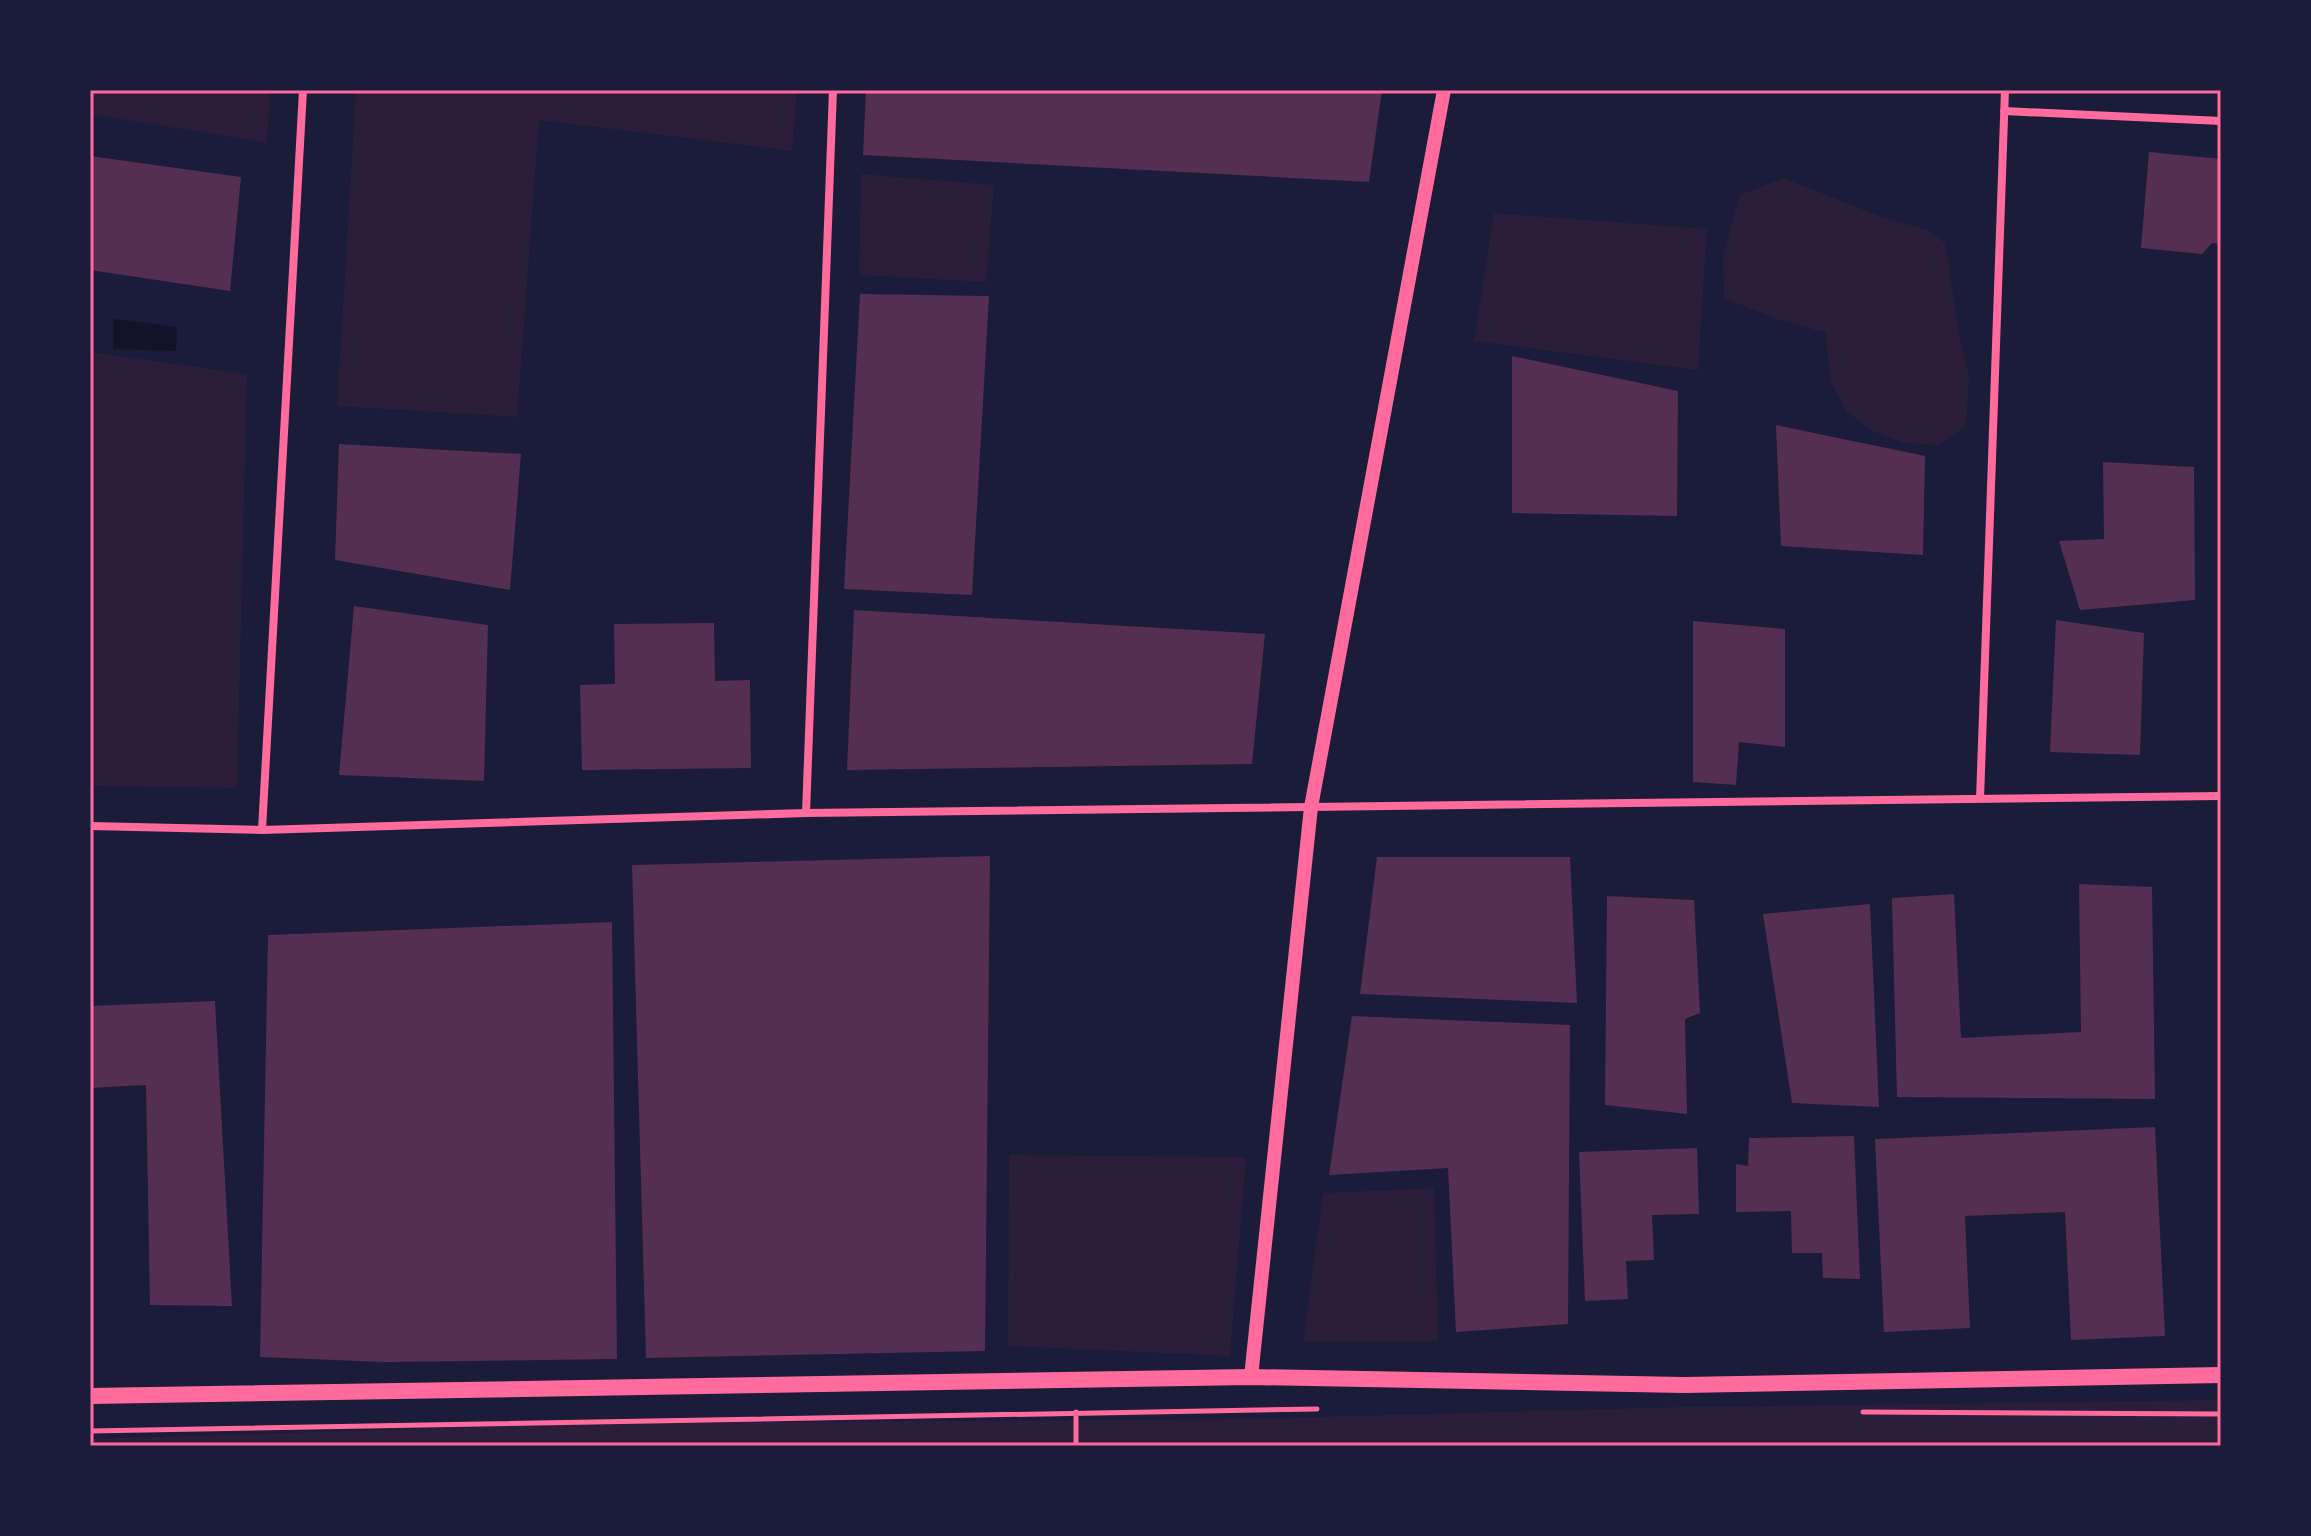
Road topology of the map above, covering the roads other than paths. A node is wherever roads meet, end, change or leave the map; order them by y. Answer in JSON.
{"nodes":[{"id":1,"x":303,"y":90,"type":"edge"},
{"id":2,"x":833,"y":90,"type":"edge"},
{"id":3,"x":1444,"y":90,"type":"edge"},
{"id":4,"x":2005,"y":90,"type":"edge"},
{"id":5,"x":2004,"y":111,"type":"junction"},
{"id":6,"x":2221,"y":121,"type":"edge"},
{"id":7,"x":2221,"y":796,"type":"edge"},
{"id":8,"x":1980,"y":799,"type":"junction"},
{"id":9,"x":1311,"y":807,"type":"junction"},
{"id":10,"x":806,"y":813,"type":"junction"},
{"id":11,"x":90,"y":826,"type":"edge"},
{"id":12,"x":262,"y":830,"type":"junction"},
{"id":13,"x":2221,"y":1375,"type":"edge"},
{"id":14,"x":1251,"y":1377,"type":"junction"},
{"id":15,"x":90,"y":1396,"type":"edge"}],
"edges":[{"from":1,"to":12,"type":"street"},
{"from":2,"to":10,"type":"street"},
{"from":3,"to":9,"type":"street"},
{"from":4,"to":5,"type":"street"},
{"from":5,"to":6,"type":"street"},
{"from":5,"to":8,"type":"street"},
{"from":7,"to":8,"type":"street"},
{"from":8,"to":9,"type":"street"},
{"from":9,"to":10,"type":"street"},
{"from":9,"to":14,"type":"street"},
{"from":10,"to":12,"type":"street"},
{"from":11,"to":12,"type":"street"},
{"from":13,"to":14,"type":"main road"},
{"from":14,"to":15,"type":"main road"}]}
